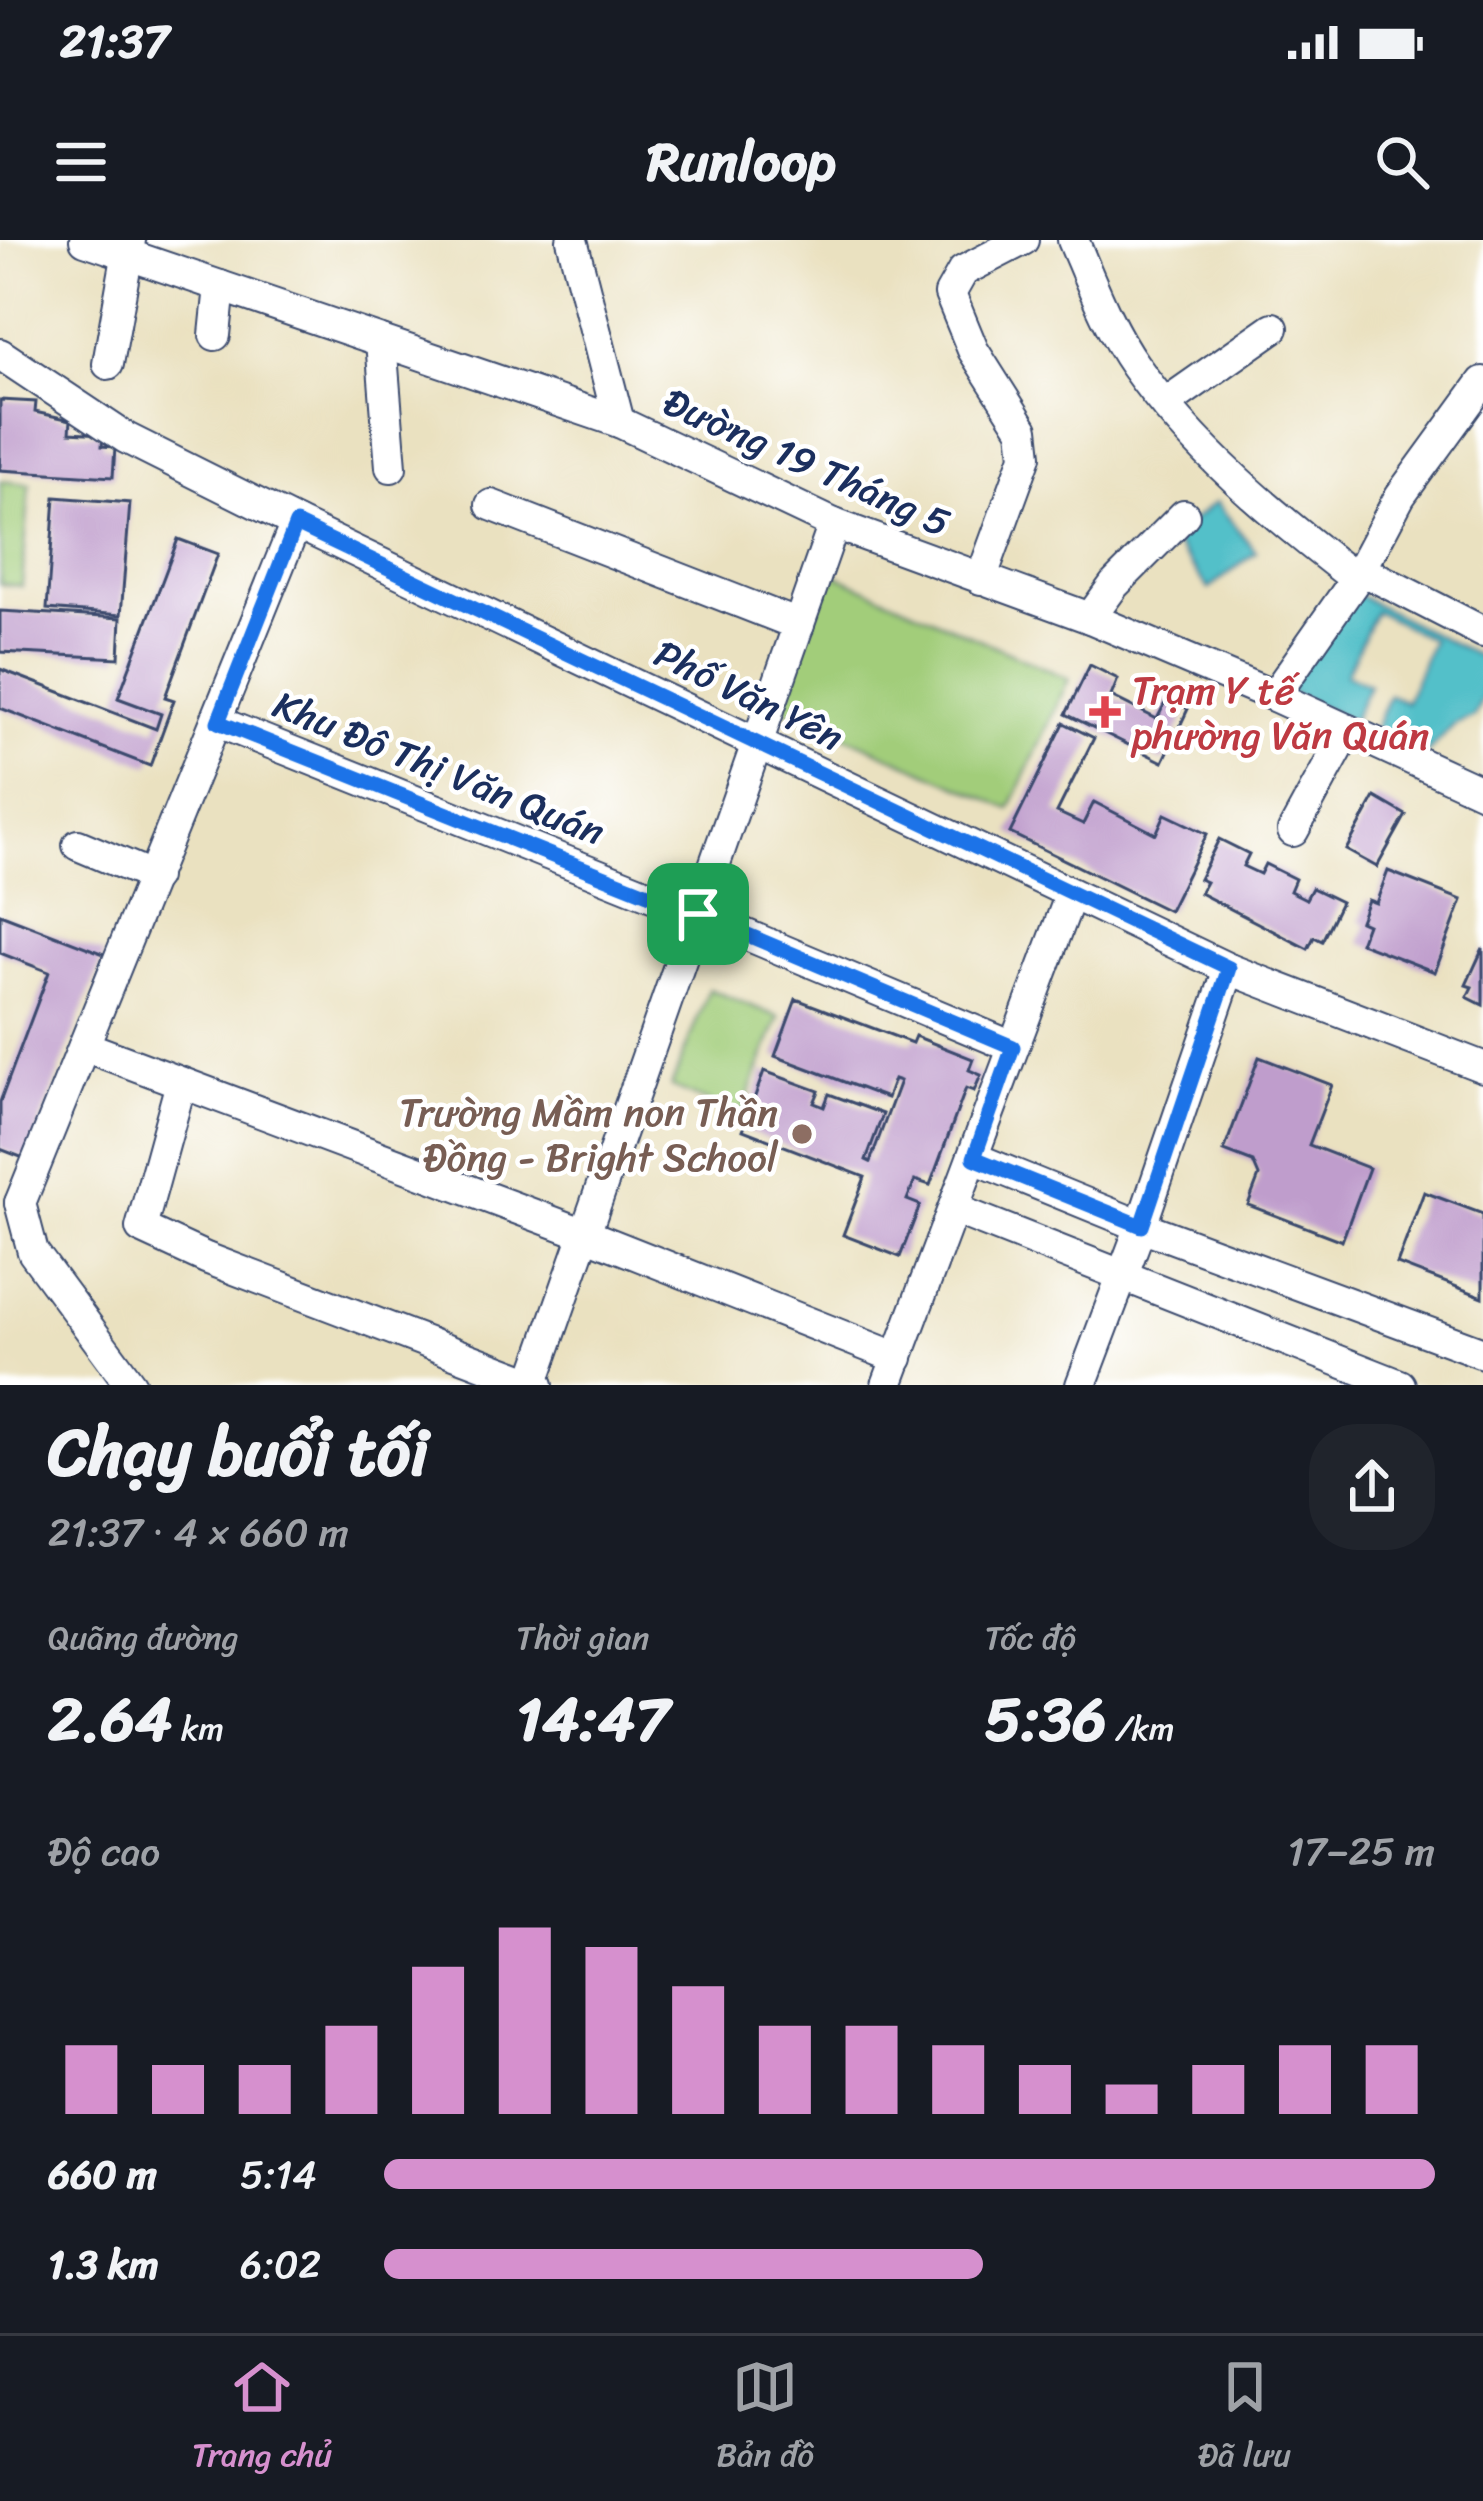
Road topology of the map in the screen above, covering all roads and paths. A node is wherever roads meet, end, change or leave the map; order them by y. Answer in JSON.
{"nodes":[{"id":1,"x":85,"y":240,"type":"edge"},
{"id":2,"x":572,"y":240,"type":"edge"},
{"id":3,"x":1023,"y":240,"type":"edge"},
{"id":4,"x":1073,"y":240,"type":"edge"},
{"id":5,"x":128,"y":247,"type":"edge"},
{"id":6,"x":220,"y":286,"type":"junction"},
{"id":7,"x":1273,"y":328,"type":"dead end"},
{"id":8,"x":215,"y":335,"type":"dead end"},
{"id":9,"x":381,"y":341,"type":"junction"},
{"id":10,"x":0,"y":354,"type":"edge"},
{"id":11,"x":108,"y":364,"type":"dead end"},
{"id":12,"x":1483,"y":382,"type":"edge"},
{"id":13,"x":1166,"y":403,"type":"junction"},
{"id":14,"x":619,"y":422,"type":"junction"},
{"id":15,"x":391,"y":467,"type":"dead end"},
{"id":16,"x":490,"y":505,"type":"dead end"},
{"id":17,"x":1184,"y":515,"type":"dead end"},
{"id":18,"x":296,"y":524,"type":"junction"},
{"id":19,"x":834,"y":524,"type":"junction"},
{"id":20,"x":1358,"y":574,"type":"junction"},
{"id":21,"x":981,"y":579,"type":"junction"},
{"id":22,"x":1090,"y":618,"type":"junction"},
{"id":23,"x":799,"y":626,"type":"junction"},
{"id":24,"x":1483,"y":632,"type":"edge"},
{"id":25,"x":1274,"y":696,"type":"junction"},
{"id":26,"x":218,"y":722,"type":"junction"},
{"id":27,"x":1348,"y":730,"type":"junction"},
{"id":28,"x":758,"y":742,"type":"junction"},
{"id":29,"x":1483,"y":792,"type":"edge"},
{"id":30,"x":1293,"y":831,"type":"dead end"},
{"id":31,"x":78,"y":845,"type":"dead end"},
{"id":32,"x":154,"y":877,"type":"junction"},
{"id":33,"x":1071,"y":893,"type":"junction"},
{"id":34,"x":698,"y":914,"type":"junction"},
{"id":35,"x":1229,"y":968,"type":"junction"},
{"id":36,"x":84,"y":1046,"type":"junction"},
{"id":37,"x":1013,"y":1047,"type":"junction"},
{"id":38,"x":1483,"y":1067,"type":"edge"},
{"id":39,"x":181,"y":1083,"type":"junction"},
{"id":40,"x":974,"y":1158,"type":"junction"},
{"id":41,"x":10,"y":1207,"type":"edge"},
{"id":42,"x":954,"y":1209,"type":"junction"},
{"id":43,"x":1142,"y":1226,"type":"junction"},
{"id":44,"x":585,"y":1234,"type":"junction"},
{"id":45,"x":1124,"y":1274,"type":"junction"},
{"id":46,"x":1483,"y":1353,"type":"edge"},
{"id":47,"x":892,"y":1371,"type":"edge"},
{"id":48,"x":534,"y":1384,"type":"edge"},
{"id":49,"x":131,"y":1385,"type":"edge"},
{"id":50,"x":1081,"y":1385,"type":"edge"},
{"id":51,"x":1400,"y":1385,"type":"edge"}],
"edges":[{"from":1,"to":5,"type":"street","name":"Đường 19 Tháng 5"},
{"from":2,"to":14,"type":"street"},
{"from":3,"to":21,"type":"street"},
{"from":4,"to":13,"type":"street"},
{"from":5,"to":6,"type":"street","name":"Đường 19 Tháng 5"},
{"from":5,"to":11,"type":"street"},
{"from":6,"to":8,"type":"street"},
{"from":6,"to":9,"type":"street","name":"Đường 19 Tháng 5"},
{"from":7,"to":13,"type":"street"},
{"from":9,"to":14,"type":"street","name":"Đường 19 Tháng 5"},
{"from":9,"to":15,"type":"street"},
{"from":10,"to":18,"type":"street","name":"Phố Văn Yên"},
{"from":12,"to":20,"type":"street"},
{"from":13,"to":20,"type":"street"},
{"from":14,"to":19,"type":"street","name":"Đường 19 Tháng 5"},
{"from":16,"to":23,"type":"street"},
{"from":17,"to":22,"type":"street"},
{"from":18,"to":26,"type":"street","name":"Khu Đô Thị Văn Quán"},
{"from":18,"to":28,"type":"street","name":"Phố Văn Yên"},
{"from":19,"to":21,"type":"street","name":"Đường 19 Tháng 5"},
{"from":19,"to":23,"type":"street"},
{"from":20,"to":24,"type":"street"},
{"from":20,"to":25,"type":"street"},
{"from":21,"to":22,"type":"street","name":"Đường 19 Tháng 5"},
{"from":22,"to":25,"type":"street","name":"Đường 19 Tháng 5"},
{"from":23,"to":28,"type":"street"},
{"from":25,"to":27,"type":"street","name":"Đường 19 Tháng 5"},
{"from":26,"to":32,"type":"street","name":"Khu Đô Thị Văn Quán"},
{"from":26,"to":34,"type":"street","name":"Khu Đô Thị Văn Quán"},
{"from":27,"to":29,"type":"street","name":"Đường 19 Tháng 5"},
{"from":27,"to":30,"type":"street"},
{"from":28,"to":33,"type":"street","name":"Phố Văn Yên"},
{"from":28,"to":34,"type":"street"},
{"from":31,"to":32,"type":"street"},
{"from":32,"to":36,"type":"street","name":"Khu Đô Thị Văn Quán"},
{"from":33,"to":35,"type":"street","name":"Phố Văn Yên"},
{"from":33,"to":37,"type":"street"},
{"from":34,"to":37,"type":"street","name":"Khu Đô Thị Văn Quán"},
{"from":34,"to":44,"type":"street"},
{"from":35,"to":38,"type":"street","name":"Phố Văn Yên"},
{"from":35,"to":43,"type":"street"},
{"from":36,"to":39,"type":"street"},
{"from":36,"to":41,"type":"street","name":"Khu Đô Thị Văn Quán"},
{"from":37,"to":40,"type":"street"},
{"from":39,"to":44,"type":"street"},
{"from":39,"to":48,"type":"street"},
{"from":40,"to":42,"type":"street"},
{"from":40,"to":43,"type":"street"},
{"from":41,"to":49,"type":"street"},
{"from":42,"to":45,"type":"street"},
{"from":42,"to":47,"type":"street"},
{"from":43,"to":45,"type":"street"},
{"from":43,"to":46,"type":"street"},
{"from":44,"to":47,"type":"street"},
{"from":44,"to":48,"type":"street"},
{"from":45,"to":50,"type":"street"},
{"from":45,"to":51,"type":"street"}]}
